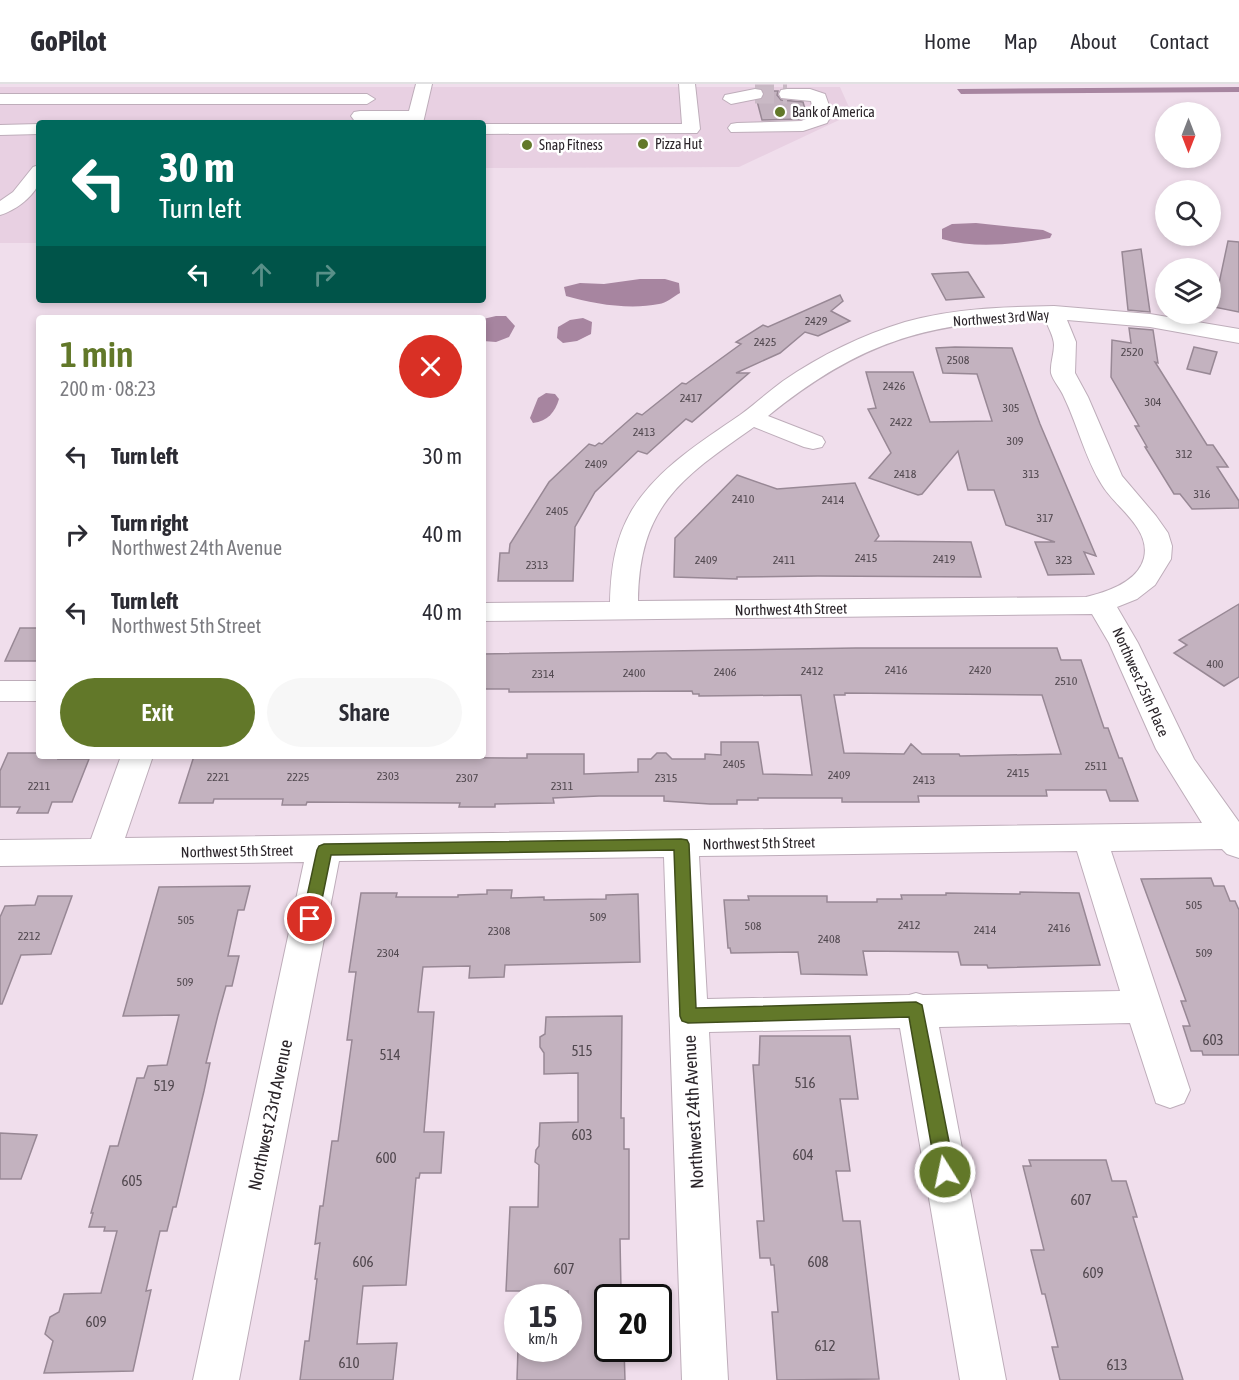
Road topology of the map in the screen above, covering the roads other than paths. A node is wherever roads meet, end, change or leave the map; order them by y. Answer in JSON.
{"nodes":[{"id":1,"x":424,"y":84,"type":"edge"},
{"id":2,"x":687,"y":84,"type":"edge"},
{"id":3,"x":80,"y":92,"type":"edge"},
{"id":4,"x":755,"y":94,"type":"tunnel mouth"},
{"id":5,"x":787,"y":94,"type":"tunnel mouth"},
{"id":6,"x":0,"y":99,"type":"edge"},
{"id":7,"x":367,"y":99,"type":"dead end"},
{"id":8,"x":731,"y":99,"type":"dead end"},
{"id":9,"x":71,"y":115,"type":"dead end"},
{"id":10,"x":360,"y":116,"type":"dead end"},
{"id":11,"x":415,"y":120,"type":"edge"},
{"id":12,"x":737,"y":128,"type":"dead end"},
{"id":13,"x":36,"y":129,"type":"edge"},
{"id":14,"x":486,"y":129,"type":"edge"},
{"id":15,"x":0,"y":130,"type":"edge"},
{"id":16,"x":36,"y":175,"type":"edge"},
{"id":17,"x":0,"y":209,"type":"edge"},
{"id":18,"x":1054,"y":314,"type":"junction"},
{"id":19,"x":1239,"y":336,"type":"edge"},
{"id":20,"x":751,"y":418,"type":"junction"},
{"id":21,"x":813,"y":442,"type":"dead end"},
{"id":22,"x":1099,"y":603,"type":"junction"},
{"id":23,"x":624,"y":610,"type":"junction"},
{"id":24,"x":486,"y":612,"type":"edge"},
{"id":25,"x":0,"y":691,"type":"edge"},
{"id":26,"x":36,"y":691,"type":"edge"},
{"id":27,"x":136,"y":759,"type":"edge"},
{"id":28,"x":1090,"y":839,"type":"junction"},
{"id":29,"x":1235,"y":841,"type":"edge"},
{"id":30,"x":681,"y":844,"type":"junction"},
{"id":31,"x":324,"y":850,"type":"junction"},
{"id":32,"x":103,"y":852,"type":"junction"},
{"id":33,"x":0,"y":853,"type":"edge"},
{"id":34,"x":1144,"y":1007,"type":"junction"},
{"id":35,"x":916,"y":1010,"type":"junction"},
{"id":36,"x":688,"y":1016,"type":"junction"},
{"id":37,"x":1170,"y":1090,"type":"dead end"},
{"id":38,"x":216,"y":1380,"type":"edge"},
{"id":39,"x":705,"y":1380,"type":"edge"},
{"id":40,"x":983,"y":1380,"type":"edge"}],
"edges":[{"from":1,"to":11,"type":"street"},
{"from":2,"to":14,"type":"street"},
{"from":3,"to":6,"type":"street"},
{"from":3,"to":7,"type":"street"},
{"from":3,"to":9,"type":"street"},
{"from":4,"to":8,"type":"street"},
{"from":5,"to":12,"type":"street"},
{"from":10,"to":11,"type":"street"},
{"from":13,"to":15,"type":"street"},
{"from":16,"to":17,"type":"street"},
{"from":18,"to":19,"type":"street","name":"Northwest 3rd Way"},
{"from":18,"to":20,"type":"street","name":"Northwest 3rd Way"},
{"from":18,"to":22,"type":"street"},
{"from":20,"to":21,"type":"street"},
{"from":20,"to":23,"type":"street","name":"Northwest 3rd Way"},
{"from":22,"to":23,"type":"street","name":"Northwest 4th Street"},
{"from":22,"to":29,"type":"street","name":"Northwest 25th Place"},
{"from":23,"to":24,"type":"street","name":"Northwest 4th Street"},
{"from":25,"to":26,"type":"street"},
{"from":27,"to":32,"type":"street"},
{"from":28,"to":29,"type":"street","name":"Northwest 5th Street"},
{"from":28,"to":30,"type":"street","name":"Northwest 5th Street"},
{"from":28,"to":34,"type":"street"},
{"from":30,"to":31,"type":"street","name":"Northwest 5th Street"},
{"from":30,"to":36,"type":"street","name":"Northwest 24th Avenue"},
{"from":31,"to":32,"type":"street","name":"Northwest 5th Street"},
{"from":31,"to":38,"type":"street","name":"Northwest 23rd Avenue"},
{"from":32,"to":33,"type":"street","name":"Northwest 5th Street"},
{"from":34,"to":35,"type":"street"},
{"from":34,"to":37,"type":"street"},
{"from":35,"to":36,"type":"street"},
{"from":35,"to":40,"type":"street"},
{"from":36,"to":39,"type":"street","name":"Northwest 24th Avenue"}]}
